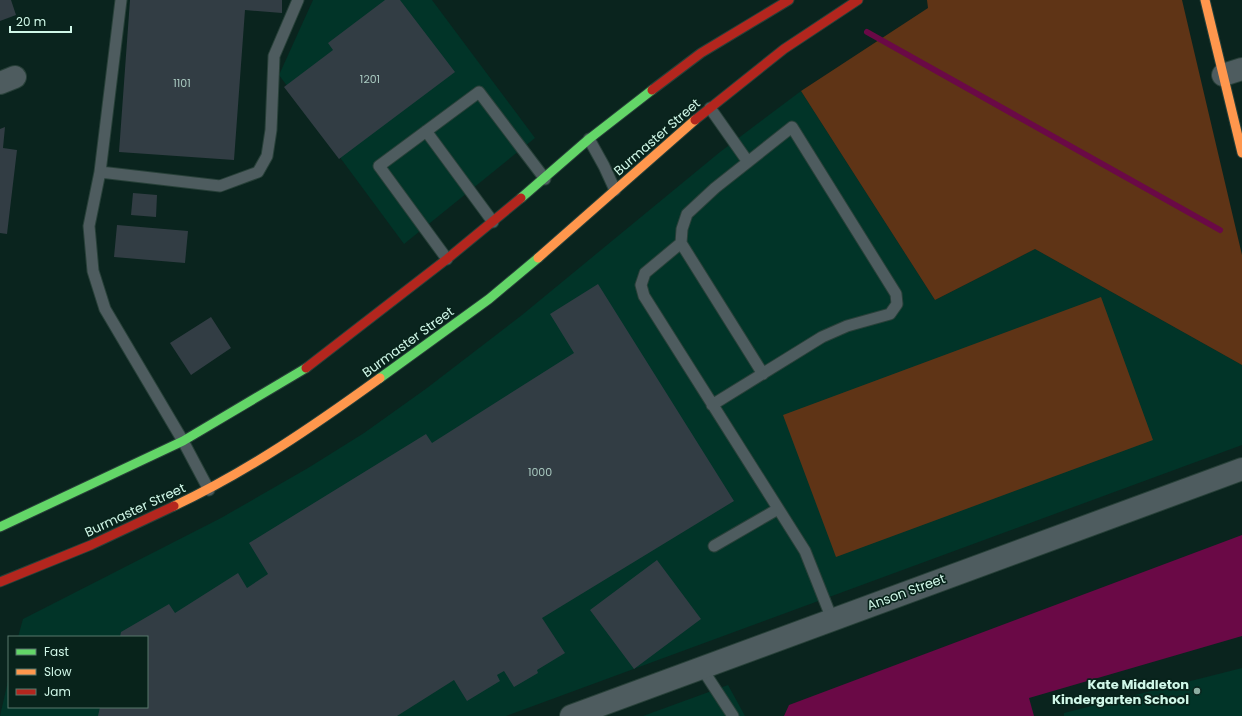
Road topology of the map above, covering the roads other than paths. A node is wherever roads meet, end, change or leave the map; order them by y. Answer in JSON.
{"nodes":[{"id":1,"x":121,"y":0,"type":"edge"},
{"id":2,"x":298,"y":0,"type":"edge"},
{"id":3,"x":789,"y":0,"type":"edge"},
{"id":4,"x":858,"y":0,"type":"edge"},
{"id":5,"x":1204,"y":0,"type":"edge"},
{"id":6,"x":1232,"y":72,"type":"edge"},
{"id":7,"x":710,"y":108,"type":"junction"},
{"id":8,"x":426,"y":131,"type":"junction"},
{"id":9,"x":589,"y":139,"type":"junction"},
{"id":10,"x":1242,"y":153,"type":"edge"},
{"id":11,"x":748,"y":162,"type":"junction"},
{"id":12,"x":100,"y":172,"type":"junction"},
{"id":13,"x":545,"y":179,"type":"junction"},
{"id":14,"x":616,"y":190,"type":"junction"},
{"id":15,"x":493,"y":222,"type":"junction"},
{"id":16,"x":681,"y":243,"type":"junction"},
{"id":17,"x":448,"y":259,"type":"junction"},
{"id":18,"x":763,"y":374,"type":"junction"},
{"id":19,"x":712,"y":405,"type":"junction"},
{"id":20,"x":183,"y":441,"type":"junction"},
{"id":21,"x":1242,"y":469,"type":"edge"},
{"id":22,"x":209,"y":490,"type":"junction"},
{"id":23,"x":778,"y":509,"type":"junction"},
{"id":24,"x":0,"y":526,"type":"edge"},
{"id":25,"x":714,"y":546,"type":"dead end"},
{"id":26,"x":0,"y":582,"type":"edge"},
{"id":27,"x":832,"y":619,"type":"junction"},
{"id":28,"x":701,"y":667,"type":"junction"},
{"id":29,"x":571,"y":716,"type":"edge"},
{"id":30,"x":733,"y":716,"type":"edge"}],
"edges":[{"from":1,"to":12,"type":"lane"},
{"from":2,"to":12,"type":"lane"},
{"from":3,"to":9,"type":"main road"},
{"from":4,"to":7,"type":"main road","name":"Burmaster Street"},
{"from":5,"to":6,"type":"main road"},
{"from":6,"to":10,"type":"main road"},
{"from":7,"to":11,"type":"lane"},
{"from":7,"to":14,"type":"main road","name":"Burmaster Street"},
{"from":8,"to":13,"type":"lane"},
{"from":8,"to":15,"type":"lane"},
{"from":8,"to":17,"type":"lane"},
{"from":9,"to":13,"type":"main road"},
{"from":9,"to":14,"type":"lane"},
{"from":11,"to":16,"type":"lane"},
{"from":11,"to":18,"type":"lane"},
{"from":12,"to":20,"type":"lane"},
{"from":13,"to":15,"type":"main road"},
{"from":14,"to":22,"type":"main road","name":"Burmaster Street"},
{"from":15,"to":17,"type":"main road"},
{"from":16,"to":18,"type":"lane"},
{"from":16,"to":19,"type":"lane"},
{"from":17,"to":20,"type":"main road"},
{"from":18,"to":19,"type":"lane"},
{"from":19,"to":23,"type":"lane"},
{"from":20,"to":22,"type":"lane"},
{"from":20,"to":24,"type":"main road"},
{"from":21,"to":27,"type":"street","name":"Anson Street"},
{"from":22,"to":26,"type":"main road","name":"Burmaster Street"},
{"from":23,"to":25,"type":"lane"},
{"from":23,"to":27,"type":"lane"},
{"from":27,"to":28,"type":"street","name":"Anson Street"},
{"from":28,"to":29,"type":"street","name":"Anson Street"},
{"from":28,"to":30,"type":"lane"}]}
